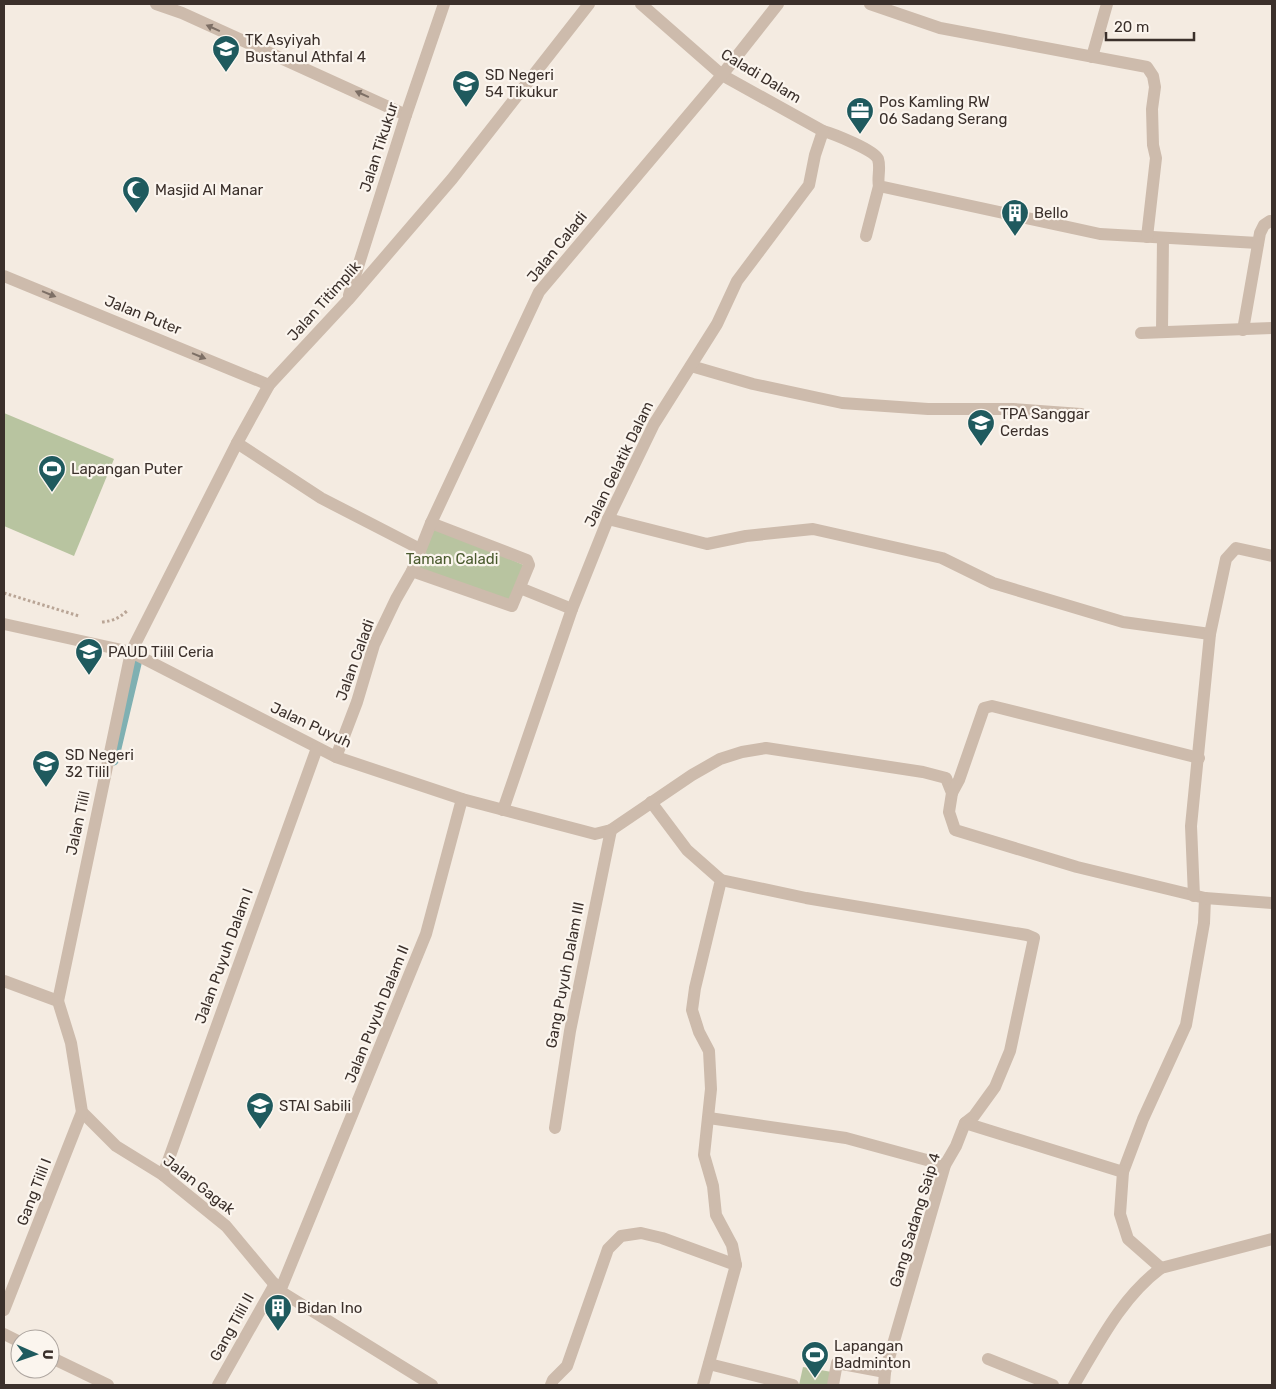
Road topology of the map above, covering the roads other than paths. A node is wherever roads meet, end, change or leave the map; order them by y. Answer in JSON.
{"nodes":[{"id":1,"x":156,"y":4,"type":"edge"},
{"id":2,"x":444,"y":4,"type":"edge"},
{"id":3,"x":589,"y":4,"type":"edge"},
{"id":4,"x":640,"y":4,"type":"edge"},
{"id":5,"x":778,"y":4,"type":"edge"},
{"id":6,"x":870,"y":4,"type":"edge"},
{"id":7,"x":1107,"y":4,"type":"edge"},
{"id":8,"x":185,"y":9,"type":"edge"},
{"id":9,"x":1092,"y":57,"type":"junction"},
{"id":10,"x":722,"y":75,"type":"junction"},
{"id":11,"x":406,"y":115,"type":"junction"},
{"id":12,"x":823,"y":131,"type":"junction"},
{"id":13,"x":879,"y":186,"type":"junction"},
{"id":14,"x":1272,"y":221,"type":"edge"},
{"id":15,"x":866,"y":236,"type":"dead end"},
{"id":16,"x":1147,"y":237,"type":"junction"},
{"id":17,"x":1163,"y":238,"type":"junction"},
{"id":18,"x":1258,"y":243,"type":"junction"},
{"id":19,"x":4,"y":276,"type":"edge"},
{"id":20,"x":348,"y":300,"type":"junction"},
{"id":21,"x":1272,"y":328,"type":"edge"},
{"id":22,"x":1243,"y":330,"type":"junction"},
{"id":23,"x":1162,"y":331,"type":"junction"},
{"id":24,"x":1141,"y":333,"type":"dead end"},
{"id":25,"x":691,"y":366,"type":"junction"},
{"id":26,"x":269,"y":385,"type":"junction"},
{"id":27,"x":1081,"y":414,"type":"dead end"},
{"id":28,"x":237,"y":443,"type":"junction"},
{"id":29,"x":608,"y":519,"type":"junction"},
{"id":30,"x":431,"y":523,"type":"junction"},
{"id":31,"x":420,"y":549,"type":"junction"},
{"id":32,"x":1272,"y":556,"type":"edge"},
{"id":33,"x":412,"y":570,"type":"junction"},
{"id":34,"x":520,"y":588,"type":"junction"},
{"id":35,"x":572,"y":609,"type":"junction"},
{"id":36,"x":4,"y":624,"type":"edge"},
{"id":37,"x":1210,"y":634,"type":"junction"},
{"id":38,"x":131,"y":652,"type":"junction"},
{"id":39,"x":317,"y":748,"type":"junction"},
{"id":40,"x":336,"y":757,"type":"junction"},
{"id":41,"x":1199,"y":758,"type":"junction"},
{"id":42,"x":952,"y":793,"type":"junction"},
{"id":43,"x":462,"y":799,"type":"junction"},
{"id":44,"x":652,"y":802,"type":"junction"},
{"id":45,"x":503,"y":810,"type":"junction"},
{"id":46,"x":611,"y":830,"type":"junction"},
{"id":47,"x":721,"y":880,"type":"junction"},
{"id":48,"x":1200,"y":897,"type":"junction"},
{"id":49,"x":1272,"y":904,"type":"edge"},
{"id":50,"x":4,"y":981,"type":"edge"},
{"id":51,"x":58,"y":1001,"type":"junction"},
{"id":52,"x":82,"y":1112,"type":"junction"},
{"id":53,"x":709,"y":1118,"type":"junction"},
{"id":54,"x":965,"y":1123,"type":"junction"},
{"id":55,"x":555,"y":1128,"type":"dead end"},
{"id":56,"x":946,"y":1165,"type":"junction"},
{"id":57,"x":1122,"y":1172,"type":"junction"},
{"id":58,"x":163,"y":1175,"type":"junction"},
{"id":59,"x":1272,"y":1239,"type":"edge"},
{"id":60,"x":736,"y":1264,"type":"junction"},
{"id":61,"x":1161,"y":1268,"type":"junction"},
{"id":62,"x":278,"y":1288,"type":"junction"},
{"id":63,"x":4,"y":1310,"type":"edge"},
{"id":64,"x":988,"y":1359,"type":"dead end"},
{"id":65,"x":60,"y":1362,"type":"edge"},
{"id":66,"x":709,"y":1364,"type":"junction"},
{"id":67,"x":885,"y":1372,"type":"junction"},
{"id":68,"x":108,"y":1385,"type":"edge"},
{"id":69,"x":218,"y":1385,"type":"edge"},
{"id":70,"x":432,"y":1385,"type":"edge"},
{"id":71,"x":551,"y":1385,"type":"edge"},
{"id":72,"x":703,"y":1385,"type":"edge"},
{"id":73,"x":793,"y":1385,"type":"edge"},
{"id":74,"x":833,"y":1385,"type":"edge"},
{"id":75,"x":884,"y":1385,"type":"edge"},
{"id":76,"x":1053,"y":1385,"type":"edge"},
{"id":77,"x":1074,"y":1385,"type":"edge"}],
"edges":[{"from":1,"to":8,"type":"street"},
{"from":2,"to":11,"type":"street","name":"Jalan Tikukur"},
{"from":3,"to":20,"type":"street","name":"Jalan Titimplik"},
{"from":4,"to":10,"type":"street","name":"Caladi Dalam"},
{"from":5,"to":10,"type":"street","name":"Jalan Caladi"},
{"from":6,"to":9,"type":"street"},
{"from":7,"to":9,"type":"street"},
{"from":11,"to":8,"type":"street","one_way":true},
{"from":9,"to":16,"type":"street"},
{"from":10,"to":12,"type":"street","name":"Caladi Dalam"},
{"from":10,"to":30,"type":"street","name":"Jalan Caladi"},
{"from":11,"to":20,"type":"street","name":"Jalan Tikukur"},
{"from":12,"to":13,"type":"street","name":"Caladi Dalam"},
{"from":12,"to":25,"type":"street","name":"Jalan Gelatik Dalam"},
{"from":13,"to":15,"type":"street"},
{"from":13,"to":16,"type":"street"},
{"from":14,"to":18,"type":"street"},
{"from":16,"to":17,"type":"street"},
{"from":17,"to":18,"type":"street"},
{"from":17,"to":23,"type":"street"},
{"from":18,"to":22,"type":"street"},
{"from":19,"to":26,"type":"street","name":"Jalan Puter","one_way":true},
{"from":20,"to":26,"type":"street","name":"Jalan Titimplik"},
{"from":21,"to":22,"type":"street"},
{"from":22,"to":23,"type":"street"},
{"from":23,"to":24,"type":"street"},
{"from":25,"to":27,"type":"street"},
{"from":25,"to":29,"type":"street","name":"Jalan Gelatik Dalam"},
{"from":26,"to":28,"type":"street","name":"Jalan Titimplik"},
{"from":28,"to":31,"type":"street"},
{"from":28,"to":38,"type":"street","name":"Jalan Titimplik"},
{"from":29,"to":35,"type":"street","name":"Jalan Gelatik Dalam"},
{"from":29,"to":37,"type":"street"},
{"from":30,"to":31,"type":"street","name":"Jalan Caladi"},
{"from":30,"to":34,"type":"street"},
{"from":31,"to":33,"type":"street","name":"Jalan Caladi"},
{"from":32,"to":37,"type":"street"},
{"from":33,"to":34,"type":"street"},
{"from":33,"to":40,"type":"street","name":"Jalan Caladi"},
{"from":34,"to":35,"type":"street"},
{"from":35,"to":45,"type":"street","name":"Jalan Gelatik Dalam"},
{"from":36,"to":38,"type":"street","name":"Jalan Puyuh"},
{"from":37,"to":41,"type":"street"},
{"from":38,"to":39,"type":"street","name":"Jalan Puyuh"},
{"from":38,"to":51,"type":"street","name":"Jalan Tilil"},
{"from":39,"to":40,"type":"street","name":"Jalan Puyuh"},
{"from":39,"to":58,"type":"street","name":"Jalan Puyuh Dalam I"},
{"from":40,"to":43,"type":"street","name":"Jalan Puyuh"},
{"from":41,"to":42,"type":"street"},
{"from":41,"to":48,"type":"street"},
{"from":42,"to":44,"type":"street"},
{"from":42,"to":48,"type":"street"},
{"from":43,"to":45,"type":"street","name":"Jalan Puyuh"},
{"from":43,"to":62,"type":"street","name":"Jalan Puyuh Dalam II"},
{"from":44,"to":46,"type":"street"},
{"from":44,"to":47,"type":"street"},
{"from":45,"to":46,"type":"street","name":"Jalan Puyuh"},
{"from":46,"to":55,"type":"street","name":"Gang Puyuh Dalam III"},
{"from":47,"to":53,"type":"street"},
{"from":47,"to":54,"type":"street","name":"Gang Sadang Saip 4"},
{"from":48,"to":49,"type":"street"},
{"from":48,"to":57,"type":"street"},
{"from":50,"to":51,"type":"street"},
{"from":51,"to":52,"type":"street"},
{"from":52,"to":58,"type":"street","name":"Jalan Gagak"},
{"from":52,"to":63,"type":"street","name":"Gang Tilil I"},
{"from":53,"to":56,"type":"street"},
{"from":53,"to":60,"type":"street"},
{"from":54,"to":56,"type":"street","name":"Gang Sadang Saip 4"},
{"from":54,"to":57,"type":"street"},
{"from":56,"to":67,"type":"street","name":"Gang Sadang Saip 4"},
{"from":57,"to":61,"type":"street"},
{"from":58,"to":62,"type":"street","name":"Jalan Gagak"},
{"from":59,"to":61,"type":"street"},
{"from":60,"to":66,"type":"street"},
{"from":60,"to":71,"type":"street"},
{"from":61,"to":77,"type":"street"},
{"from":62,"to":69,"type":"street","name":"Gang Tilil II"},
{"from":62,"to":70,"type":"street","name":"Jalan Gagak"},
{"from":64,"to":76,"type":"street"},
{"from":65,"to":68,"type":"street"},
{"from":66,"to":72,"type":"street"},
{"from":66,"to":73,"type":"street"},
{"from":67,"to":74,"type":"street"},
{"from":67,"to":75,"type":"street","name":"Gang Sadang Saip 4"}]}
